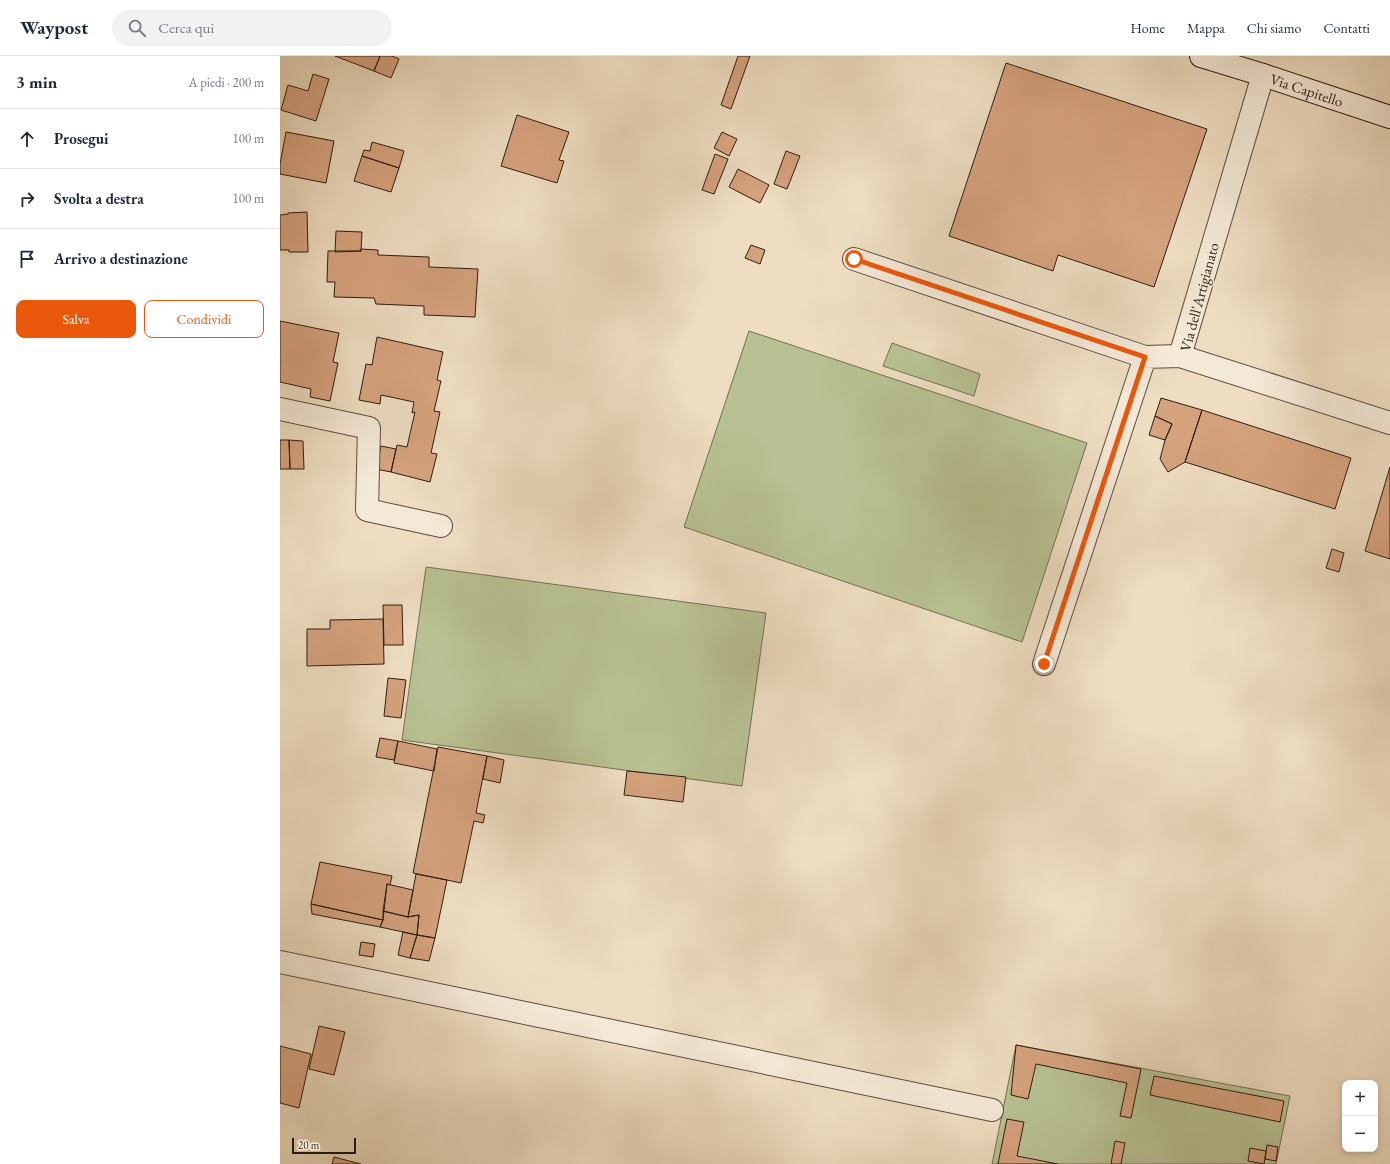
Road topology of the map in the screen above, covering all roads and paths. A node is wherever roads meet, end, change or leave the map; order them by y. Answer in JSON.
{"nodes":[{"id":1,"x":1201,"y":56,"type":"edge"},
{"id":2,"x":1263,"y":75,"type":"junction"},
{"id":3,"x":1390,"y":117,"type":"edge"},
{"id":4,"x":854,"y":259,"type":"dead end"},
{"id":5,"x":1180,"y":356,"type":"junction"},
{"id":6,"x":1145,"y":357,"type":"junction"},
{"id":7,"x":280,"y":409,"type":"edge"},
{"id":8,"x":1390,"y":423,"type":"edge"},
{"id":9,"x":441,"y":526,"type":"dead end"},
{"id":10,"x":1044,"y":664,"type":"dead end"},
{"id":11,"x":280,"y":962,"type":"edge"},
{"id":12,"x":992,"y":1110,"type":"dead end"}],
"edges":[{"from":1,"to":2,"type":"street","name":"Via Capitello"},
{"from":2,"to":3,"type":"street","name":"Via Capitello"},
{"from":2,"to":5,"type":"street","name":"Via dell'Artigianato"},
{"from":4,"to":6,"type":"street"},
{"from":5,"to":6,"type":"street"},
{"from":5,"to":8,"type":"street","name":"Via dell'Artigianato"},
{"from":6,"to":10,"type":"street"},
{"from":7,"to":9,"type":"street"},
{"from":11,"to":12,"type":"street"}]}
